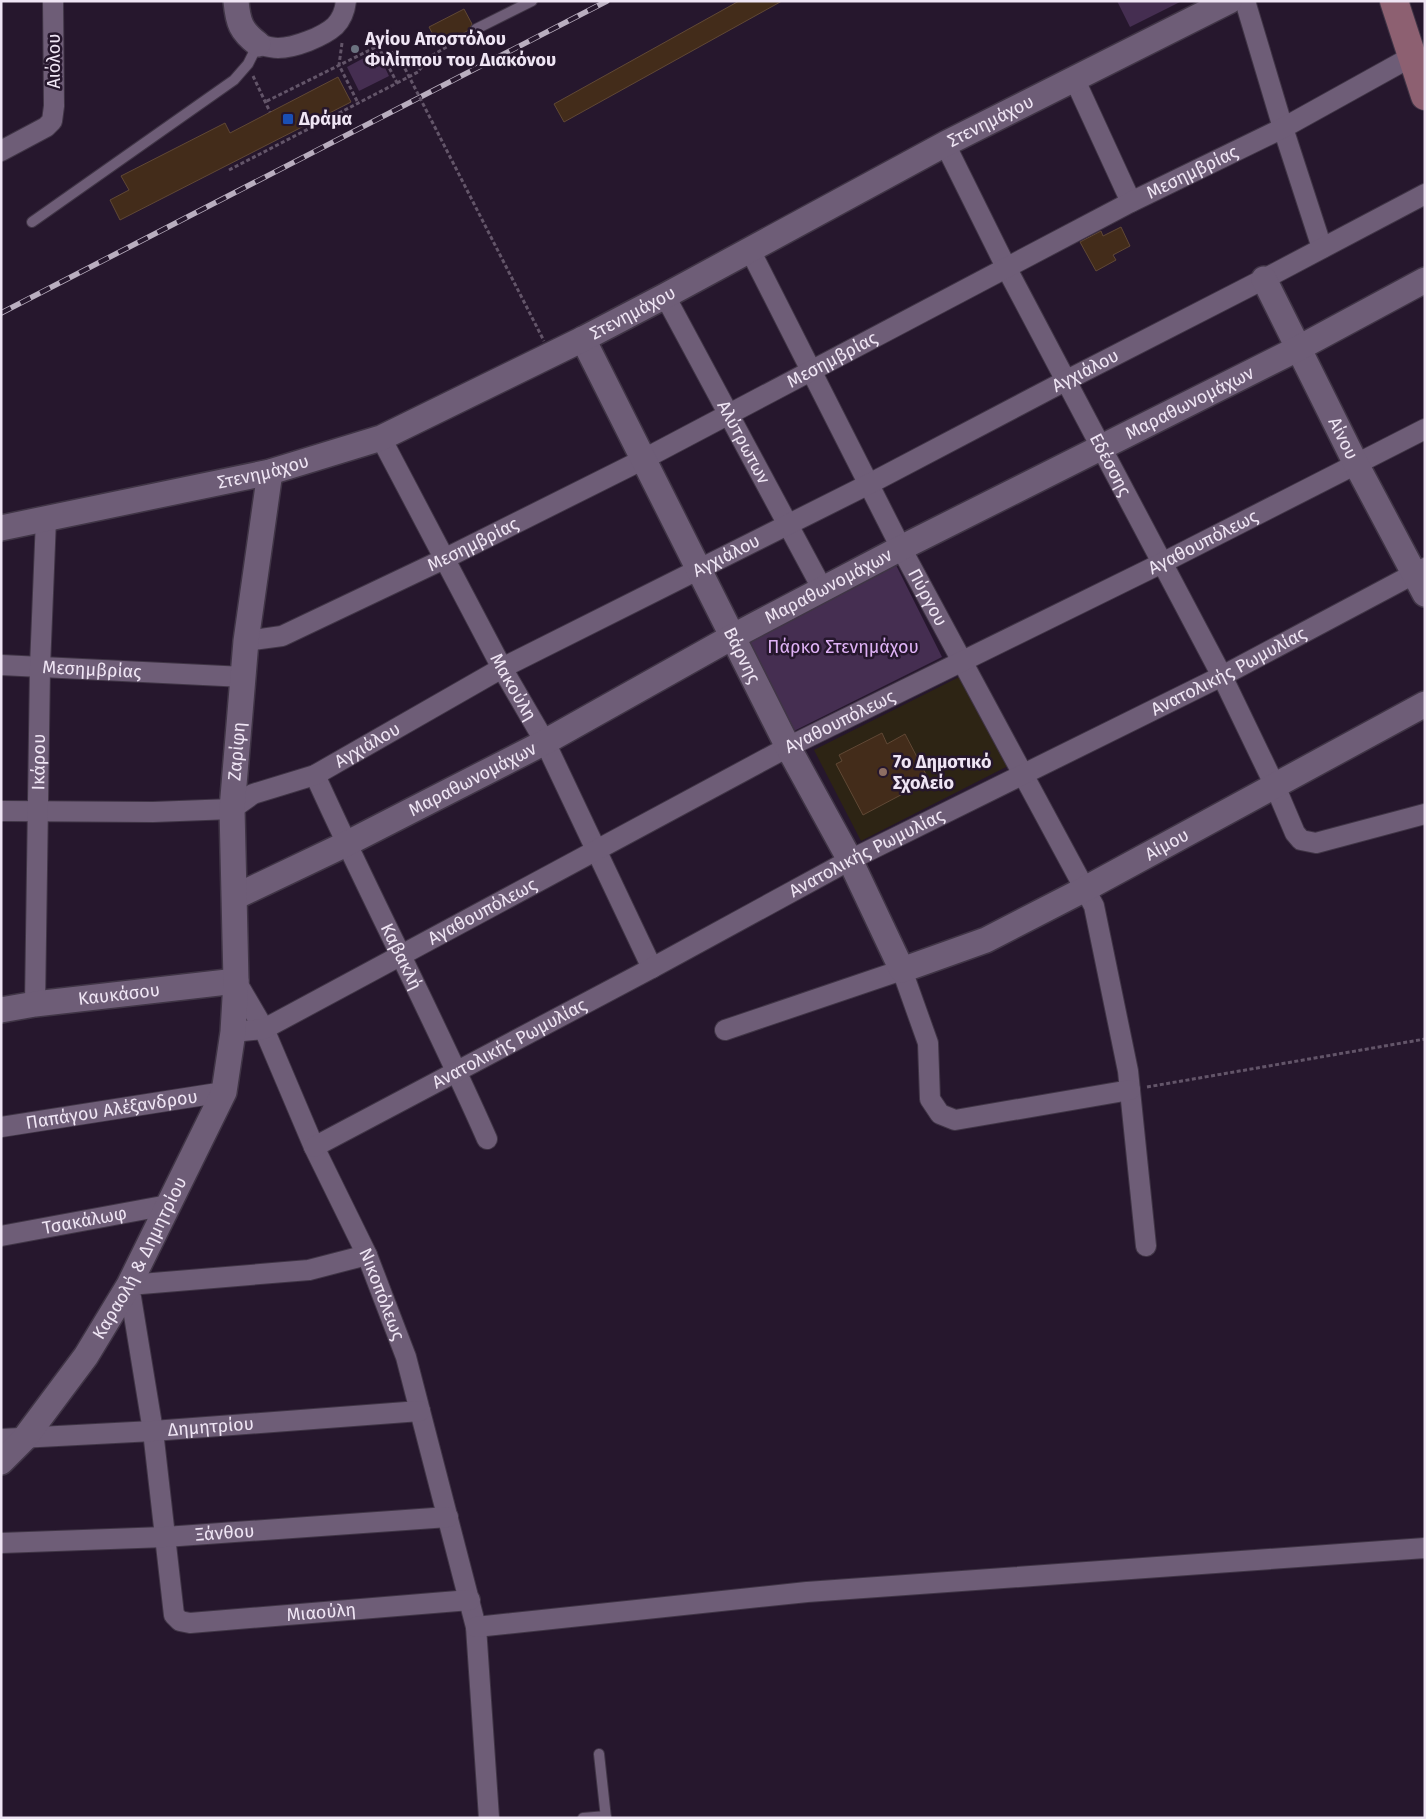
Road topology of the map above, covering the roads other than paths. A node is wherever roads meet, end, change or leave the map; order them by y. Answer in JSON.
{"nodes":[{"id":1,"x":53,"y":1,"type":"edge"},
{"id":2,"x":236,"y":1,"type":"edge"},
{"id":3,"x":532,"y":1,"type":"edge"},
{"id":4,"x":1229,"y":1,"type":"edge"},
{"id":5,"x":1244,"y":1,"type":"edge"},
{"id":6,"x":1394,"y":1,"type":"edge"},
{"id":7,"x":346,"y":6,"type":"edge"},
{"id":8,"x":476,"y":30,"type":"road end"},
{"id":9,"x":253,"y":54,"type":"junction"},
{"id":10,"x":1411,"y":57,"type":"junction"},
{"id":11,"x":1074,"y":78,"type":"junction"},
{"id":12,"x":1425,"y":96,"type":"edge"},
{"id":13,"x":1283,"y":128,"type":"junction"},
{"id":14,"x":945,"y":144,"type":"junction"},
{"id":15,"x":1,"y":151,"type":"edge"},
{"id":16,"x":1425,"y":194,"type":"edge"},
{"id":17,"x":1131,"y":202,"type":"junction"},
{"id":18,"x":32,"y":222,"type":"dead end"},
{"id":19,"x":1322,"y":248,"type":"junction"},
{"id":20,"x":750,"y":250,"type":"junction"},
{"id":21,"x":1007,"y":268,"type":"junction"},
{"id":22,"x":1264,"y":279,"type":"junction"},
{"id":23,"x":1425,"y":280,"type":"edge"},
{"id":24,"x":665,"y":296,"type":"junction"},
{"id":25,"x":583,"y":339,"type":"junction"},
{"id":26,"x":1299,"y":348,"type":"junction"},
{"id":27,"x":811,"y":370,"type":"junction"},
{"id":28,"x":1067,"y":380,"type":"junction"},
{"id":29,"x":728,"y":414,"type":"junction"},
{"id":30,"x":1425,"y":429,"type":"edge"},
{"id":31,"x":381,"y":438,"type":"junction"},
{"id":32,"x":1103,"y":448,"type":"junction"},
{"id":33,"x":642,"y":460,"type":"junction"},
{"id":34,"x":1356,"y":464,"type":"junction"},
{"id":35,"x":270,"y":472,"type":"junction"},
{"id":36,"x":869,"y":484,"type":"junction"},
{"id":37,"x":46,"y":519,"type":"junction"},
{"id":38,"x":788,"y":526,"type":"junction"},
{"id":39,"x":1,"y":528,"type":"edge"},
{"id":40,"x":901,"y":548,"type":"junction"},
{"id":41,"x":444,"y":559,"type":"junction"},
{"id":42,"x":1162,"y":563,"type":"junction"},
{"id":43,"x":698,"y":570,"type":"junction"},
{"id":44,"x":1421,"y":579,"type":"edge"},
{"id":45,"x":823,"y":590,"type":"junction"},
{"id":46,"x":732,"y":637,"type":"junction"},
{"id":47,"x":246,"y":641,"type":"junction"},
{"id":48,"x":961,"y":661,"type":"junction"},
{"id":49,"x":1,"y":666,"type":"edge"},
{"id":50,"x":40,"y":667,"type":"junction"},
{"id":51,"x":502,"y":668,"type":"junction"},
{"id":52,"x":1222,"y":676,"type":"junction"},
{"id":53,"x":244,"y":677,"type":"junction"},
{"id":54,"x":1425,"y":704,"type":"edge"},
{"id":55,"x":544,"y":742,"type":"junction"},
{"id":56,"x":788,"y":748,"type":"junction"},
{"id":57,"x":315,"y":774,"type":"junction"},
{"id":58,"x":1023,"y":776,"type":"junction"},
{"id":59,"x":1275,"y":786,"type":"junction"},
{"id":60,"x":232,"y":809,"type":"junction"},
{"id":61,"x":1,"y":811,"type":"edge"},
{"id":62,"x":37,"y":812,"type":"junction"},
{"id":63,"x":1425,"y":814,"type":"edge"},
{"id":64,"x":346,"y":844,"type":"junction"},
{"id":65,"x":596,"y":852,"type":"junction"},
{"id":66,"x":850,"y":860,"type":"junction"},
{"id":67,"x":1085,"y":889,"type":"junction"},
{"id":68,"x":235,"y":897,"type":"junction"},
{"id":69,"x":400,"y":956,"type":"junction"},
{"id":70,"x":652,"y":968,"type":"junction"},
{"id":71,"x":902,"y":970,"type":"junction"},
{"id":72,"x":236,"y":981,"type":"junction"},
{"id":73,"x":35,"y":1004,"type":"junction"},
{"id":74,"x":1,"y":1010,"type":"edge"},
{"id":75,"x":264,"y":1029,"type":"junction"},
{"id":76,"x":725,"y":1030,"type":"dead end"},
{"id":77,"x":233,"y":1032,"type":"junction"},
{"id":78,"x":457,"y":1071,"type":"junction"},
{"id":79,"x":1130,"y":1090,"type":"junction"},
{"id":80,"x":224,"y":1092,"type":"junction"},
{"id":81,"x":1,"y":1127,"type":"edge"},
{"id":82,"x":486,"y":1139,"type":"dead end"},
{"id":83,"x":314,"y":1147,"type":"junction"},
{"id":84,"x":168,"y":1205,"type":"junction"},
{"id":85,"x":1,"y":1236,"type":"edge"},
{"id":86,"x":1146,"y":1246,"type":"dead end"},
{"id":87,"x":367,"y":1255,"type":"junction"},
{"id":88,"x":129,"y":1285,"type":"junction"},
{"id":89,"x":420,"y":1411,"type":"junction"},
{"id":90,"x":153,"y":1431,"type":"junction"},
{"id":91,"x":12,"y":1439,"type":"edge"},
{"id":92,"x":1,"y":1462,"type":"edge"},
{"id":93,"x":448,"y":1517,"type":"junction"},
{"id":94,"x":165,"y":1537,"type":"junction"},
{"id":95,"x":1,"y":1543,"type":"edge"},
{"id":96,"x":1425,"y":1548,"type":"edge"},
{"id":97,"x":470,"y":1600,"type":"junction"},
{"id":98,"x":476,"y":1628,"type":"junction"},
{"id":99,"x":599,"y":1754,"type":"dead end"},
{"id":100,"x":606,"y":1817,"type":"edge"},
{"id":101,"x":490,"y":1818,"type":"edge"},
{"id":102,"x":583,"y":1818,"type":"edge"}],
"edges":[{"from":1,"to":15,"type":"street","name":"Αιόλου"},
{"from":2,"to":9,"type":"street"},
{"from":3,"to":8,"type":"lane"},
{"from":4,"to":11,"type":"street","name":"Στενημάχου"},
{"from":5,"to":13,"type":"street"},
{"from":6,"to":10,"type":"main road"},
{"from":7,"to":9,"type":"street"},
{"from":9,"to":18,"type":"lane"},
{"from":10,"to":12,"type":"main road"},
{"from":10,"to":13,"type":"street","name":"Μεσημβρίας"},
{"from":11,"to":14,"type":"street","name":"Στενημάχου"},
{"from":11,"to":17,"type":"street"},
{"from":13,"to":17,"type":"street","name":"Μεσημβρίας"},
{"from":13,"to":19,"type":"street"},
{"from":14,"to":20,"type":"street","name":"Στενημάχου"},
{"from":14,"to":21,"type":"street","name":"Εδέσσης"},
{"from":16,"to":19,"type":"street","name":"Αγχιάλου"},
{"from":17,"to":21,"type":"street","name":"Μεσημβρίας"},
{"from":19,"to":22,"type":"street","name":"Αγχιάλου"},
{"from":20,"to":24,"type":"street","name":"Στενημάχου"},
{"from":20,"to":27,"type":"street","name":"Πύργου"},
{"from":21,"to":27,"type":"street","name":"Μεσημβρίας"},
{"from":21,"to":28,"type":"street","name":"Εδέσσης"},
{"from":22,"to":26,"type":"street","name":"Αίνου"},
{"from":22,"to":28,"type":"street","name":"Αγχιάλου"},
{"from":23,"to":26,"type":"street","name":"Μαραθωνομάχων"},
{"from":24,"to":25,"type":"street","name":"Στενημάχου"},
{"from":24,"to":29,"type":"street","name":"Αλύτρωτων"},
{"from":25,"to":31,"type":"street","name":"Στενημάχου"},
{"from":25,"to":33,"type":"street","name":"Βάρνης"},
{"from":26,"to":32,"type":"street","name":"Μαραθωνομάχων"},
{"from":26,"to":34,"type":"street","name":"Αίνου"},
{"from":27,"to":29,"type":"street","name":"Μεσημβρίας"},
{"from":27,"to":36,"type":"street","name":"Πύργου"},
{"from":28,"to":32,"type":"street","name":"Εδέσσης"},
{"from":28,"to":36,"type":"street","name":"Αγχιάλου"},
{"from":29,"to":33,"type":"street","name":"Μεσημβρίας"},
{"from":29,"to":38,"type":"street","name":"Αλύτρωτων"},
{"from":30,"to":34,"type":"street","name":"Αγαθουπόλεως"},
{"from":31,"to":35,"type":"street","name":"Στενημάχου"},
{"from":31,"to":41,"type":"street","name":"Μακούλη"},
{"from":32,"to":40,"type":"street","name":"Μαραθωνομάχων"},
{"from":32,"to":42,"type":"street","name":"Εδέσσης"},
{"from":33,"to":41,"type":"street","name":"Μεσημβρίας"},
{"from":33,"to":43,"type":"street","name":"Βάρνης"},
{"from":34,"to":42,"type":"street","name":"Αγαθουπόλεως"},
{"from":34,"to":44,"type":"street","name":"Αίνου"},
{"from":35,"to":37,"type":"street","name":"Στενημάχου"},
{"from":35,"to":47,"type":"street","name":"Ζαρίφη"},
{"from":36,"to":38,"type":"street","name":"Αγχιάλου"},
{"from":36,"to":40,"type":"street","name":"Πύργου"},
{"from":37,"to":39,"type":"street","name":"Στενημάχου"},
{"from":37,"to":50,"type":"street","name":"Ικάρου"},
{"from":38,"to":43,"type":"street","name":"Αγχιάλου"},
{"from":38,"to":45,"type":"street","name":"Αλύτρωτων"},
{"from":40,"to":45,"type":"street","name":"Μαραθωνομάχων"},
{"from":40,"to":48,"type":"street","name":"Πύργου"},
{"from":41,"to":47,"type":"street","name":"Μεσημβρίας"},
{"from":41,"to":51,"type":"street","name":"Μακούλη"},
{"from":42,"to":48,"type":"street","name":"Αγαθουπόλεως"},
{"from":42,"to":52,"type":"street","name":"Εδέσσης"},
{"from":43,"to":46,"type":"street","name":"Βάρνης"},
{"from":43,"to":51,"type":"street","name":"Αγχιάλου"},
{"from":44,"to":52,"type":"street","name":"Ανατολικής Ρωμυλίας"},
{"from":45,"to":46,"type":"street","name":"Μαραθωνομάχων"},
{"from":46,"to":55,"type":"street","name":"Μαραθωνομάχων"},
{"from":46,"to":56,"type":"street","name":"Βάρνης"},
{"from":47,"to":53,"type":"street","name":"Ζαρίφη"},
{"from":48,"to":56,"type":"street","name":"Αγαθουπόλεως"},
{"from":48,"to":58,"type":"street","name":"Πύργου"},
{"from":49,"to":50,"type":"street","name":"Μεσημβρίας"},
{"from":50,"to":53,"type":"street","name":"Μεσημβρίας"},
{"from":50,"to":62,"type":"street","name":"Ικάρου"},
{"from":51,"to":55,"type":"street","name":"Μακούλη"},
{"from":51,"to":57,"type":"street","name":"Αγχιάλου"},
{"from":52,"to":58,"type":"street","name":"Ανατολικής Ρωμυλίας"},
{"from":52,"to":59,"type":"street","name":"Εδέσσης"},
{"from":53,"to":60,"type":"street","name":"Ζαρίφη"},
{"from":54,"to":59,"type":"street","name":"Αίμου"},
{"from":55,"to":64,"type":"street","name":"Μαραθωνομάχων"},
{"from":55,"to":65,"type":"street","name":"Μακούλη"},
{"from":56,"to":65,"type":"street","name":"Αγαθουπόλεως"},
{"from":56,"to":66,"type":"street","name":"Βάρνης"},
{"from":57,"to":60,"type":"street","name":"Αγχιάλου"},
{"from":57,"to":64,"type":"street","name":"Καβακλή"},
{"from":58,"to":66,"type":"street","name":"Ανατολικής Ρωμυλίας"},
{"from":58,"to":67,"type":"street","name":"Πύργου"},
{"from":59,"to":63,"type":"street","name":"Εδέσσης"},
{"from":59,"to":67,"type":"street","name":"Αίμου"},
{"from":60,"to":62,"type":"street"},
{"from":60,"to":68,"type":"street","name":"Ζαρίφη"},
{"from":61,"to":62,"type":"street"},
{"from":62,"to":73,"type":"street","name":"Ικάρου"},
{"from":64,"to":68,"type":"street","name":"Μαραθωνομάχων"},
{"from":64,"to":69,"type":"street","name":"Καβακλή"},
{"from":65,"to":69,"type":"street","name":"Αγαθουπόλεως"},
{"from":65,"to":70,"type":"street","name":"Μακούλη"},
{"from":66,"to":70,"type":"street","name":"Ανατολικής Ρωμυλίας"},
{"from":66,"to":71,"type":"street","name":"Βάρνης"},
{"from":67,"to":71,"type":"street","name":"Αίμου"},
{"from":67,"to":79,"type":"street","name":"Πύργου"},
{"from":68,"to":72,"type":"street","name":"Ζαρίφη"},
{"from":69,"to":75,"type":"street","name":"Αγαθουπόλεως"},
{"from":69,"to":78,"type":"street","name":"Καβακλή"},
{"from":70,"to":78,"type":"street","name":"Ανατολικής Ρωμυλίας"},
{"from":71,"to":76,"type":"street"},
{"from":71,"to":79,"type":"street"},
{"from":72,"to":73,"type":"street","name":"Καυκάσου"},
{"from":72,"to":75,"type":"street","name":"Νικοπόλεως"},
{"from":72,"to":77,"type":"street","name":"Ζαρίφη"},
{"from":73,"to":74,"type":"street","name":"Καυκάσου"},
{"from":75,"to":77,"type":"street"},
{"from":75,"to":83,"type":"street","name":"Νικοπόλεως"},
{"from":77,"to":80,"type":"street","name":"Καραολή & Δημητρίου"},
{"from":78,"to":82,"type":"street","name":"Καβακλή"},
{"from":78,"to":83,"type":"street","name":"Ανατολικής Ρωμυλίας"},
{"from":79,"to":86,"type":"street","name":"Πύργου"},
{"from":80,"to":81,"type":"street","name":"Παπάγου Αλέξανδρου"},
{"from":80,"to":84,"type":"street","name":"Καραολή & Δημητρίου"},
{"from":83,"to":87,"type":"street","name":"Νικοπόλεως"},
{"from":84,"to":85,"type":"street","name":"Τσακάλωφ"},
{"from":84,"to":88,"type":"street","name":"Καραολή & Δημητρίου"},
{"from":87,"to":88,"type":"street"},
{"from":87,"to":89,"type":"street","name":"Νικοπόλεως"},
{"from":88,"to":90,"type":"street"},
{"from":88,"to":91,"type":"street","name":"Καραολή & Δημητρίου"},
{"from":89,"to":90,"type":"street","name":"Δημητρίου"},
{"from":89,"to":93,"type":"street","name":"Νικοπόλεως"},
{"from":90,"to":91,"type":"street","name":"Δημητρίου"},
{"from":90,"to":94,"type":"street"},
{"from":91,"to":92,"type":"street","name":"Καραολή & Δημητρίου"},
{"from":93,"to":94,"type":"street","name":"Ξάνθου"},
{"from":93,"to":97,"type":"street","name":"Νικοπόλεως"},
{"from":94,"to":95,"type":"street","name":"Ξάνθου"},
{"from":94,"to":97,"type":"street","name":"Μιαούλη"},
{"from":96,"to":98,"type":"street"},
{"from":97,"to":98,"type":"street","name":"Νικοπόλεως"},
{"from":98,"to":101,"type":"street","name":"Νικοπόλεως"},
{"from":99,"to":100,"type":"lane"},
{"from":100,"to":102,"type":"lane"}]}
